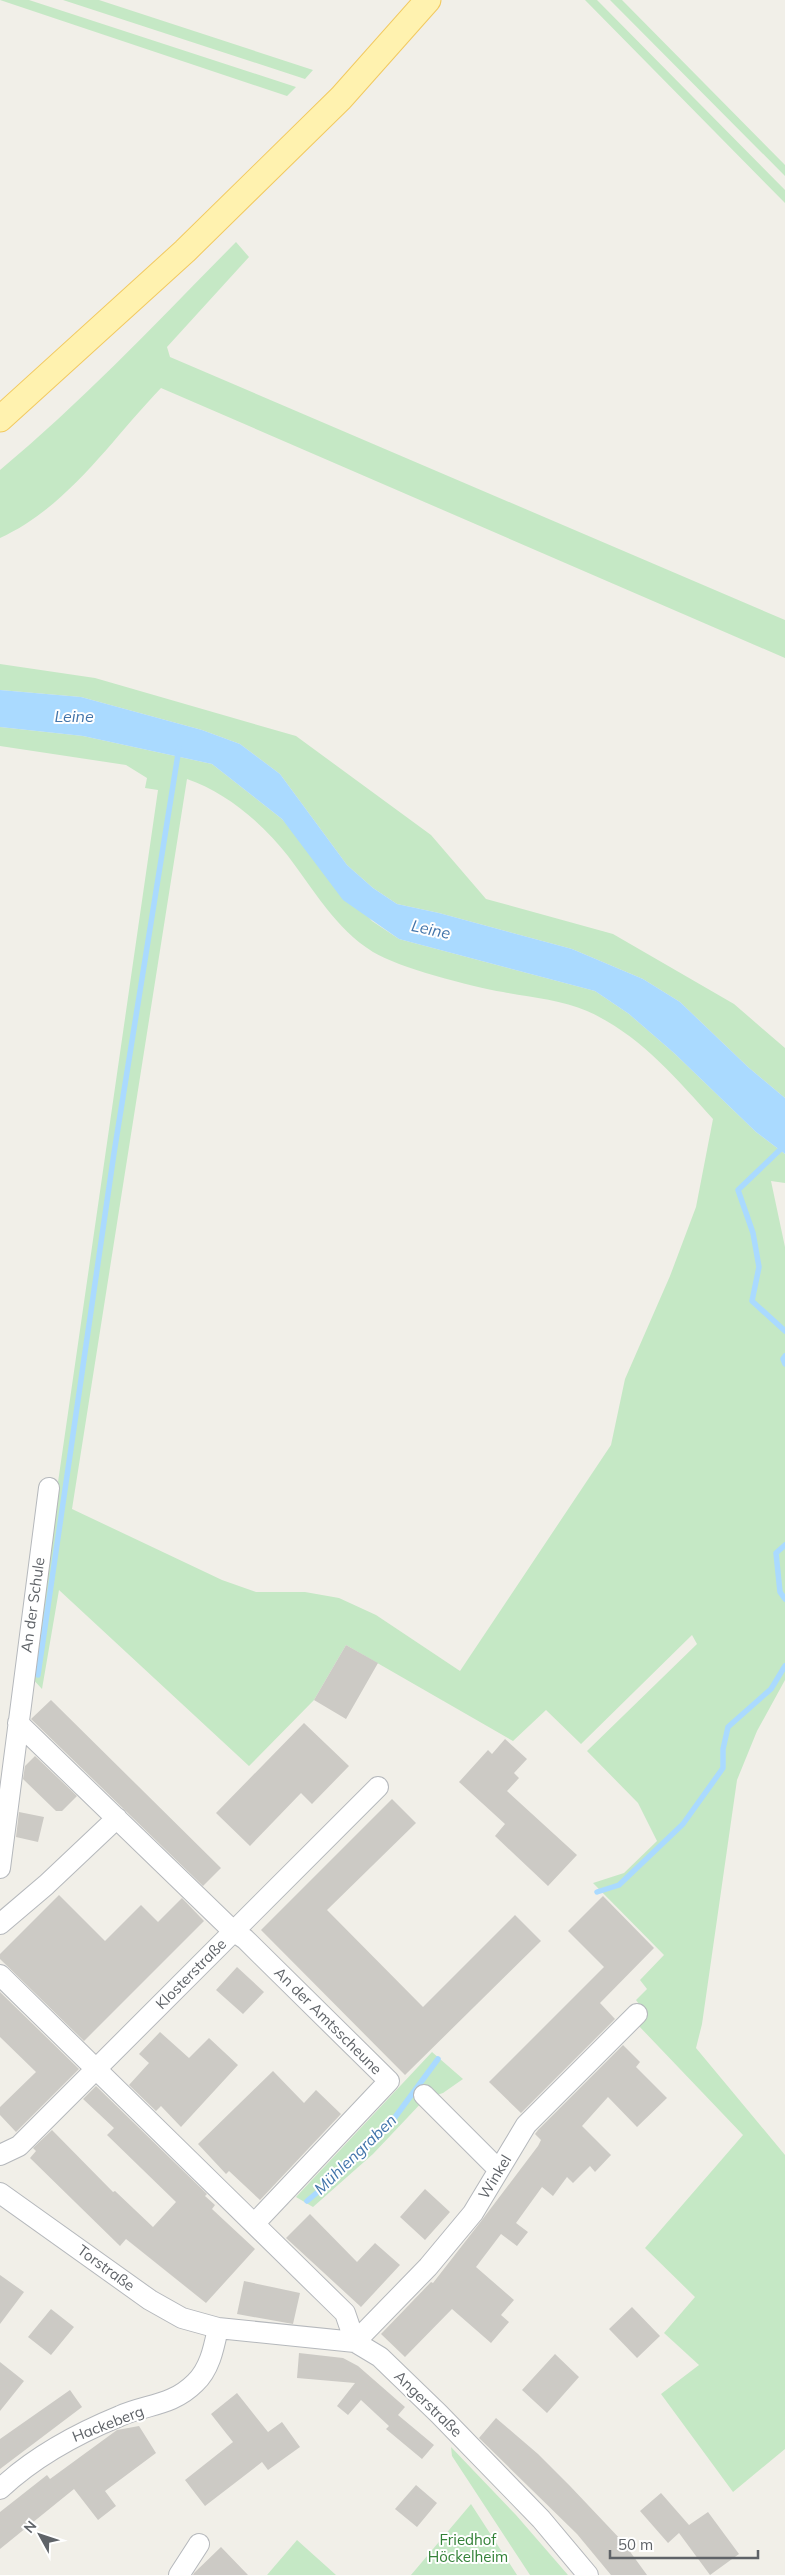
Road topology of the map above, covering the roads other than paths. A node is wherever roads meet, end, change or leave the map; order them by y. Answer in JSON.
{"nodes":[{"id":1,"x":428,"y":0,"type":"edge"},
{"id":2,"x":0,"y":419,"type":"edge"},
{"id":3,"x":49,"y":1488,"type":"dead end"},
{"id":4,"x":18,"y":1723,"type":"junction"},
{"id":5,"x":378,"y":1787,"type":"dead end"},
{"id":6,"x":117,"y":1818,"type":"junction"},
{"id":7,"x":0,"y":1868,"type":"edge"},
{"id":8,"x":0,"y":1924,"type":"edge"},
{"id":9,"x":233,"y":1931,"type":"junction"},
{"id":10,"x":0,"y":1975,"type":"edge"},
{"id":11,"x":637,"y":2014,"type":"dead end"},
{"id":12,"x":97,"y":2068,"type":"junction"},
{"id":13,"x":424,"y":2095,"type":"dead end"},
{"id":14,"x":0,"y":2155,"type":"edge"},
{"id":15,"x":499,"y":2170,"type":"junction"},
{"id":16,"x":0,"y":2193,"type":"edge"},
{"id":17,"x":256,"y":2223,"type":"junction"},
{"id":18,"x":218,"y":2328,"type":"junction"},
{"id":19,"x":355,"y":2342,"type":"junction"},
{"id":20,"x":0,"y":2488,"type":"edge"},
{"id":21,"x":199,"y":2544,"type":"dead end"},
{"id":22,"x":179,"y":2575,"type":"edge"},
{"id":23,"x":588,"y":2575,"type":"edge"}],
"edges":[{"from":1,"to":2,"type":"main road"},
{"from":3,"to":4,"type":"street","name":"An der Schule"},
{"from":4,"to":6,"type":"street"},
{"from":4,"to":7,"type":"street","name":"An der Schule"},
{"from":5,"to":9,"type":"street","name":"Klosterstraße"},
{"from":6,"to":8,"type":"street"},
{"from":6,"to":9,"type":"street"},
{"from":9,"to":12,"type":"street","name":"Klosterstraße"},
{"from":9,"to":17,"type":"street","name":"An der Amtsscheune"},
{"from":10,"to":12,"type":"street"},
{"from":11,"to":15,"type":"street","name":"Winkel"},
{"from":12,"to":14,"type":"street","name":"Klosterstraße"},
{"from":12,"to":17,"type":"street"},
{"from":13,"to":15,"type":"street"},
{"from":15,"to":19,"type":"street","name":"Winkel"},
{"from":16,"to":18,"type":"street","name":"Torstraße"},
{"from":17,"to":19,"type":"street"},
{"from":18,"to":19,"type":"street","name":"Angerstraße"},
{"from":18,"to":20,"type":"street","name":"Hackeberg"},
{"from":19,"to":23,"type":"street","name":"Angerstraße"},
{"from":21,"to":22,"type":"street"}]}
